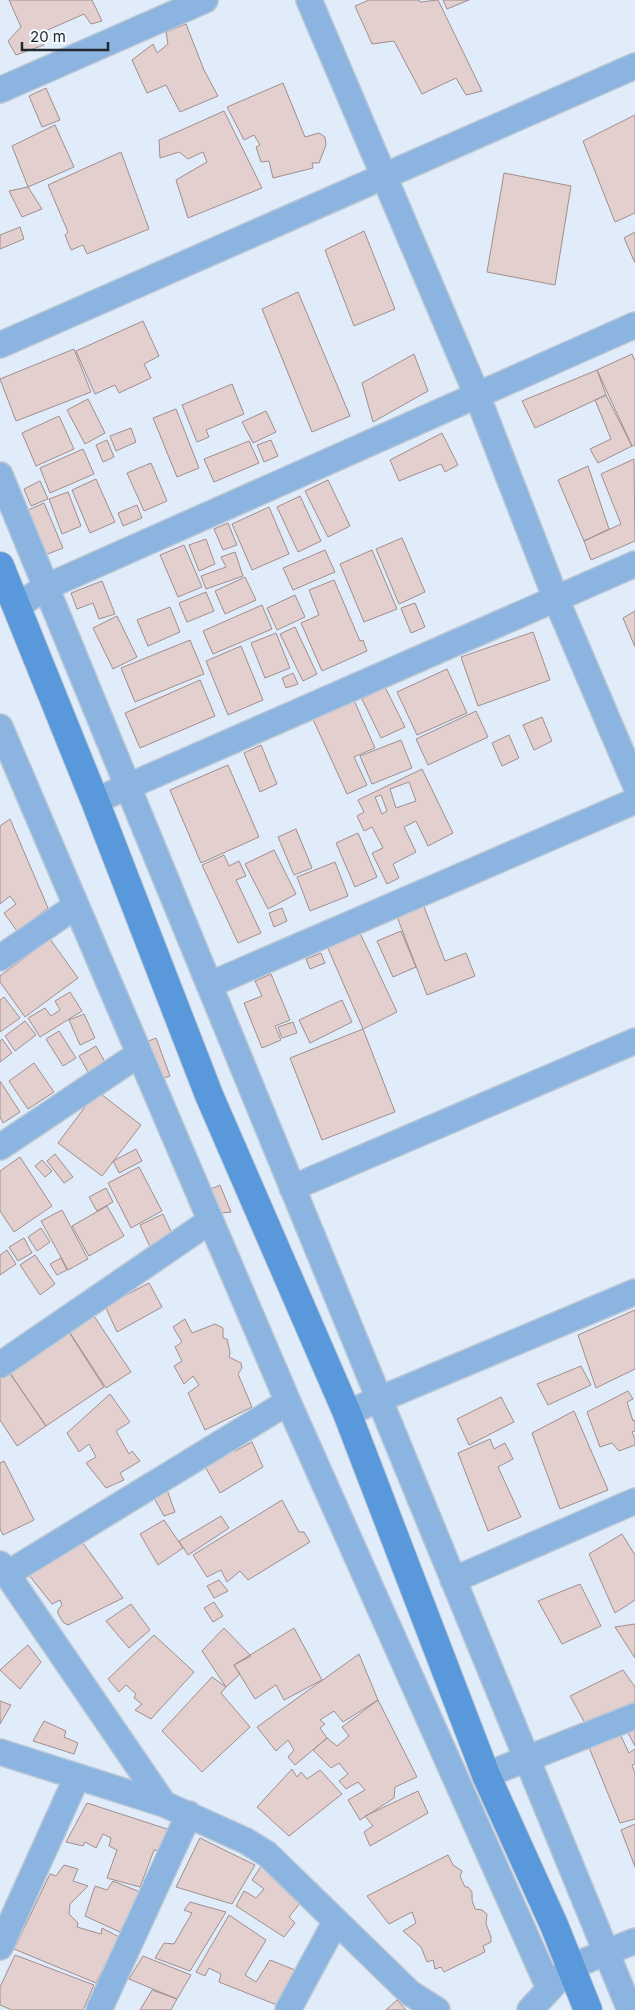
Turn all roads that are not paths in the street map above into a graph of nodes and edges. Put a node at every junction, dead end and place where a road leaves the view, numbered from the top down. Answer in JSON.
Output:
{"nodes":[{"id":1,"x":205,"y":0,"type":"edge"},
{"id":2,"x":310,"y":0,"type":"edge"},
{"id":3,"x":635,"y":66,"type":"edge"},
{"id":4,"x":0,"y":90,"type":"edge"},
{"id":5,"x":383,"y":177,"type":"junction"},
{"id":6,"x":635,"y":325,"type":"edge"},
{"id":7,"x":0,"y":345,"type":"edge"},
{"id":8,"x":477,"y":395,"type":"junction"},
{"id":9,"x":0,"y":475,"type":"edge"},
{"id":10,"x":635,"y":564,"type":"edge"},
{"id":11,"x":0,"y":566,"type":"edge"},
{"id":12,"x":46,"y":587,"type":"junction"},
{"id":13,"x":556,"y":598,"type":"junction"},
{"id":14,"x":16,"y":606,"type":"junction"},
{"id":15,"x":1,"y":732,"type":"edge"},
{"id":16,"x":635,"y":784,"type":"edge"},
{"id":17,"x":128,"y":787,"type":"junction"},
{"id":18,"x":635,"y":801,"type":"edge"},
{"id":19,"x":95,"y":802,"type":"junction"},
{"id":20,"x":76,"y":906,"type":"junction"},
{"id":21,"x":0,"y":958,"type":"edge"},
{"id":22,"x":209,"y":985,"type":"junction"},
{"id":23,"x":635,"y":1041,"type":"edge"},
{"id":24,"x":139,"y":1054,"type":"junction"},
{"id":25,"x":0,"y":1147,"type":"edge"},
{"id":26,"x":292,"y":1188,"type":"junction"},
{"id":27,"x":210,"y":1220,"type":"junction"},
{"id":28,"x":635,"y":1292,"type":"edge"},
{"id":29,"x":0,"y":1365,"type":"edge"},
{"id":30,"x":380,"y":1401,"type":"junction"},
{"id":31,"x":288,"y":1402,"type":"junction"},
{"id":32,"x":347,"y":1414,"type":"junction"},
{"id":33,"x":635,"y":1501,"type":"edge"},
{"id":34,"x":3,"y":1569,"type":"edge"},
{"id":35,"x":454,"y":1580,"type":"junction"},
{"id":36,"x":635,"y":1716,"type":"edge"},
{"id":37,"x":0,"y":1752,"type":"edge"},
{"id":38,"x":526,"y":1759,"type":"junction"},
{"id":39,"x":486,"y":1775,"type":"junction"},
{"id":40,"x":77,"y":1777,"type":"junction"},
{"id":41,"x":164,"y":1804,"type":"junction"},
{"id":42,"x":189,"y":1814,"type":"junction"},
{"id":43,"x":336,"y":1921,"type":"junction"},
{"id":44,"x":635,"y":1941,"type":"edge"},
{"id":45,"x":0,"y":1947,"type":"edge"},
{"id":46,"x":606,"y":1953,"type":"junction"},
{"id":47,"x":570,"y":1967,"type":"junction"},
{"id":48,"x":549,"y":1988,"type":"junction"},
{"id":49,"x":98,"y":2010,"type":"edge"},
{"id":50,"x":288,"y":2010,"type":"edge"},
{"id":51,"x":437,"y":2010,"type":"edge"},
{"id":52,"x":530,"y":2010,"type":"edge"},
{"id":53,"x":588,"y":2010,"type":"edge"},
{"id":54,"x":630,"y":2010,"type":"edge"}],
"edges":[{"from":1,"to":4,"type":"street"},
{"from":2,"to":5,"type":"street"},
{"from":3,"to":5,"type":"street"},
{"from":5,"to":7,"type":"street"},
{"from":5,"to":8,"type":"street"},
{"from":6,"to":8,"type":"street"},
{"from":8,"to":12,"type":"street"},
{"from":8,"to":13,"type":"street"},
{"from":9,"to":12,"type":"street"},
{"from":10,"to":13,"type":"street"},
{"from":11,"to":14,"type":"street"},
{"from":12,"to":14,"type":"street"},
{"from":12,"to":17,"type":"street"},
{"from":13,"to":16,"type":"street"},
{"from":13,"to":17,"type":"street"},
{"from":14,"to":19,"type":"street"},
{"from":15,"to":20,"type":"street"},
{"from":17,"to":19,"type":"street"},
{"from":17,"to":22,"type":"street"},
{"from":18,"to":22,"type":"street"},
{"from":19,"to":32,"type":"street"},
{"from":20,"to":21,"type":"street"},
{"from":20,"to":24,"type":"street"},
{"from":22,"to":26,"type":"street"},
{"from":23,"to":26,"type":"street"},
{"from":24,"to":25,"type":"street"},
{"from":24,"to":27,"type":"street"},
{"from":26,"to":30,"type":"street"},
{"from":27,"to":29,"type":"street"},
{"from":27,"to":31,"type":"street"},
{"from":28,"to":30,"type":"street"},
{"from":30,"to":32,"type":"street"},
{"from":30,"to":35,"type":"street"},
{"from":31,"to":34,"type":"street"},
{"from":31,"to":48,"type":"street"},
{"from":32,"to":39,"type":"street"},
{"from":33,"to":35,"type":"street"},
{"from":34,"to":41,"type":"street"},
{"from":35,"to":38,"type":"street"},
{"from":36,"to":38,"type":"street"},
{"from":37,"to":40,"type":"street"},
{"from":38,"to":39,"type":"street"},
{"from":38,"to":46,"type":"street"},
{"from":39,"to":47,"type":"street"},
{"from":40,"to":41,"type":"street"},
{"from":40,"to":45,"type":"street"},
{"from":41,"to":42,"type":"street"},
{"from":42,"to":43,"type":"street"},
{"from":42,"to":49,"type":"street"},
{"from":43,"to":50,"type":"street"},
{"from":43,"to":51,"type":"street"},
{"from":44,"to":46,"type":"street"},
{"from":46,"to":47,"type":"street"},
{"from":46,"to":54,"type":"street"},
{"from":47,"to":48,"type":"street"},
{"from":47,"to":53,"type":"street"},
{"from":48,"to":52,"type":"street"}]}
